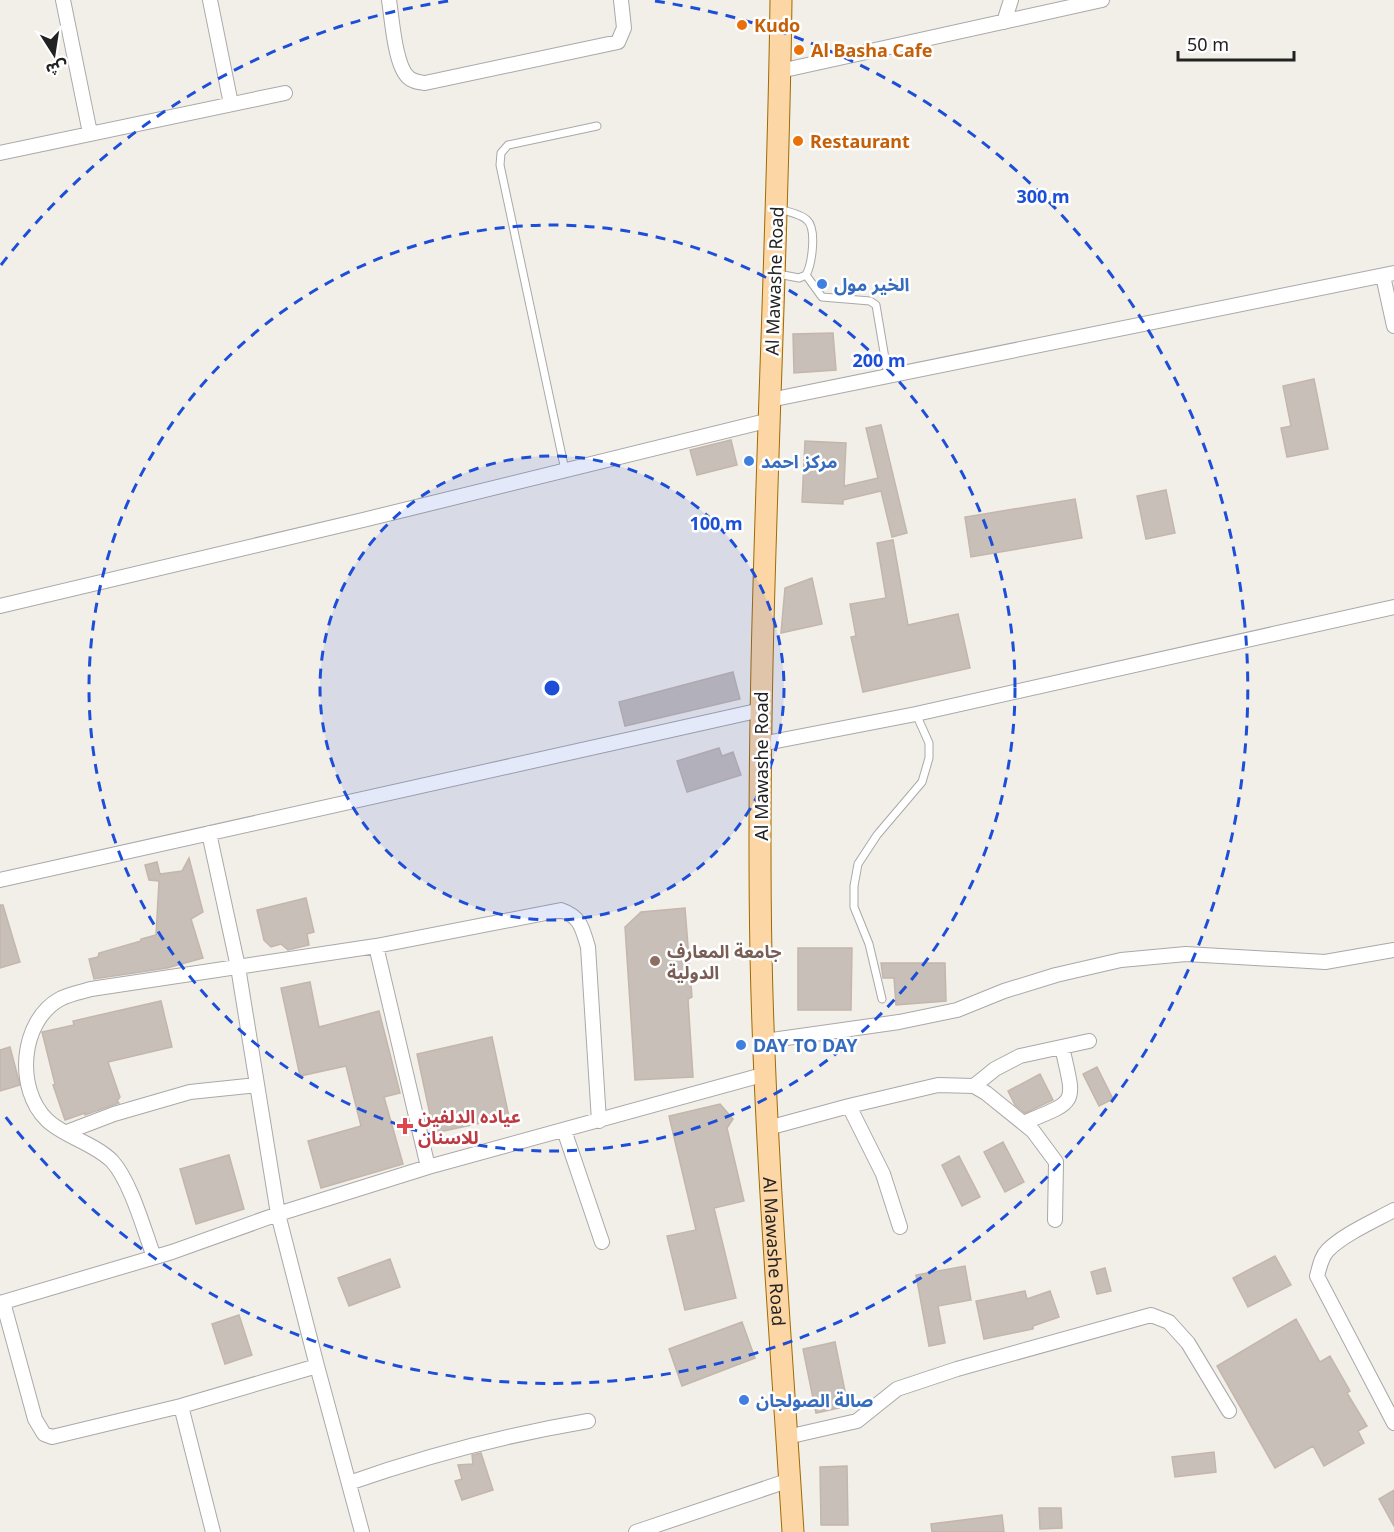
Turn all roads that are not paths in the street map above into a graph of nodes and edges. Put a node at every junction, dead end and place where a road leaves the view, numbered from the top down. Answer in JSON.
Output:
{"nodes":[{"id":1,"x":63,"y":0,"type":"edge"},
{"id":2,"x":210,"y":0,"type":"edge"},
{"id":3,"x":389,"y":0,"type":"edge"},
{"id":4,"x":621,"y":0,"type":"edge"},
{"id":5,"x":781,"y":0,"type":"edge"},
{"id":6,"x":1011,"y":0,"type":"edge"},
{"id":7,"x":1102,"y":0,"type":"edge"},
{"id":8,"x":1004,"y":22,"type":"junction"},
{"id":9,"x":780,"y":71,"type":"junction"},
{"id":10,"x":285,"y":93,"type":"dead end"},
{"id":11,"x":231,"y":104,"type":"junction"},
{"id":12,"x":597,"y":126,"type":"dead end"},
{"id":13,"x":90,"y":133,"type":"junction"},
{"id":14,"x":0,"y":153,"type":"edge"},
{"id":15,"x":777,"y":208,"type":"junction"},
{"id":16,"x":775,"y":274,"type":"junction"},
{"id":17,"x":1389,"y":274,"type":"edge"},
{"id":18,"x":806,"y":275,"type":"junction"},
{"id":19,"x":1394,"y":326,"type":"edge"},
{"id":20,"x":888,"y":376,"type":"junction"},
{"id":21,"x":770,"y":410,"type":"junction"},
{"id":22,"x":565,"y":470,"type":"junction"},
{"id":23,"x":0,"y":606,"type":"edge"},
{"id":24,"x":1394,"y":607,"type":"edge"},
{"id":25,"x":761,"y":710,"type":"junction"},
{"id":26,"x":916,"y":714,"type":"junction"},
{"id":27,"x":761,"y":744,"type":"junction"},
{"id":28,"x":209,"y":833,"type":"junction"},
{"id":29,"x":0,"y":880,"type":"edge"},
{"id":30,"x":376,"y":946,"type":"junction"},
{"id":31,"x":1394,"y":950,"type":"edge"},
{"id":32,"x":238,"y":968,"type":"junction"},
{"id":33,"x":882,"y":999,"type":"dead end"},
{"id":34,"x":765,"y":1041,"type":"junction"},
{"id":35,"x":1089,"y":1041,"type":"dead end"},
{"id":36,"x":1062,"y":1047,"type":"junction"},
{"id":37,"x":766,"y":1074,"type":"junction"},
{"id":38,"x":257,"y":1085,"type":"junction"},
{"id":39,"x":974,"y":1086,"type":"junction"},
{"id":40,"x":849,"y":1106,"type":"junction"},
{"id":41,"x":599,"y":1121,"type":"junction"},
{"id":42,"x":1023,"y":1123,"type":"junction"},
{"id":43,"x":768,"y":1128,"type":"junction"},
{"id":44,"x":564,"y":1130,"type":"junction"},
{"id":45,"x":68,"y":1132,"type":"junction"},
{"id":46,"x":428,"y":1167,"type":"junction"},
{"id":47,"x":1394,"y":1210,"type":"edge"},
{"id":48,"x":278,"y":1214,"type":"junction"},
{"id":49,"x":1055,"y":1220,"type":"dead end"},
{"id":50,"x":900,"y":1227,"type":"dead end"},
{"id":51,"x":602,"y":1242,"type":"dead end"},
{"id":52,"x":154,"y":1257,"type":"junction"},
{"id":53,"x":1,"y":1303,"type":"edge"},
{"id":54,"x":316,"y":1366,"type":"junction"},
{"id":55,"x":181,"y":1406,"type":"junction"},
{"id":56,"x":1229,"y":1411,"type":"dead end"},
{"id":57,"x":588,"y":1421,"type":"dead end"},
{"id":58,"x":1394,"y":1423,"type":"edge"},
{"id":59,"x":787,"y":1437,"type":"junction"},
{"id":60,"x":789,"y":1480,"type":"junction"},
{"id":61,"x":349,"y":1484,"type":"junction"},
{"id":62,"x":213,"y":1532,"type":"edge"},
{"id":63,"x":362,"y":1532,"type":"edge"},
{"id":64,"x":636,"y":1532,"type":"edge"},
{"id":65,"x":793,"y":1532,"type":"edge"}],
"edges":[{"from":1,"to":13,"type":"street"},
{"from":2,"to":11,"type":"street"},
{"from":3,"to":4,"type":"street"},
{"from":5,"to":9,"type":"main road","name":"Al Mawashe Road"},
{"from":6,"to":8,"type":"street"},
{"from":7,"to":8,"type":"street"},
{"from":8,"to":9,"type":"street"},
{"from":9,"to":15,"type":"main road","name":"Al Mawashe Road"},
{"from":10,"to":11,"type":"street"},
{"from":11,"to":13,"type":"street"},
{"from":12,"to":22,"type":"lane"},
{"from":13,"to":14,"type":"street"},
{"from":15,"to":16,"type":"main road","name":"Al Mawashe Road"},
{"from":15,"to":18,"type":"lane"},
{"from":16,"to":18,"type":"lane"},
{"from":16,"to":21,"type":"main road","name":"Al Mawashe Road"},
{"from":17,"to":19,"type":"street"},
{"from":17,"to":20,"type":"street"},
{"from":18,"to":20,"type":"lane"},
{"from":20,"to":21,"type":"street"},
{"from":21,"to":22,"type":"street"},
{"from":21,"to":25,"type":"main road","name":"Al Mawashe Road"},
{"from":22,"to":23,"type":"street"},
{"from":24,"to":26,"type":"street"},
{"from":25,"to":27,"type":"main road","name":"Al Mawashe Road"},
{"from":25,"to":28,"type":"street"},
{"from":26,"to":27,"type":"street"},
{"from":26,"to":33,"type":"lane"},
{"from":27,"to":34,"type":"main road","name":"Al Mawashe Road"},
{"from":28,"to":29,"type":"street"},
{"from":28,"to":32,"type":"street"},
{"from":30,"to":32,"type":"street"},
{"from":30,"to":41,"type":"street"},
{"from":30,"to":46,"type":"street"},
{"from":31,"to":34,"type":"street"},
{"from":32,"to":38,"type":"street"},
{"from":32,"to":45,"type":"street"},
{"from":34,"to":37,"type":"main road","name":"Al Mawashe Road"},
{"from":35,"to":36,"type":"street"},
{"from":36,"to":39,"type":"street"},
{"from":36,"to":42,"type":"street"},
{"from":37,"to":41,"type":"street"},
{"from":37,"to":43,"type":"main road","name":"Al Mawashe Road"},
{"from":38,"to":45,"type":"street"},
{"from":38,"to":48,"type":"street"},
{"from":39,"to":40,"type":"street"},
{"from":39,"to":42,"type":"street"},
{"from":40,"to":43,"type":"street"},
{"from":40,"to":50,"type":"street"},
{"from":41,"to":44,"type":"street"},
{"from":42,"to":49,"type":"street"},
{"from":43,"to":59,"type":"main road","name":"Al Mawashe Road"},
{"from":44,"to":46,"type":"street"},
{"from":44,"to":51,"type":"street"},
{"from":45,"to":52,"type":"street"},
{"from":46,"to":48,"type":"street"},
{"from":47,"to":58,"type":"street"},
{"from":48,"to":52,"type":"street"},
{"from":48,"to":54,"type":"street"},
{"from":52,"to":53,"type":"street"},
{"from":53,"to":55,"type":"street"},
{"from":54,"to":55,"type":"street"},
{"from":54,"to":61,"type":"street"},
{"from":55,"to":62,"type":"street"},
{"from":56,"to":59,"type":"street"},
{"from":57,"to":61,"type":"street"},
{"from":59,"to":60,"type":"main road","name":"Al Mawashe Road"},
{"from":60,"to":64,"type":"street"},
{"from":60,"to":65,"type":"main road","name":"Al Mawashe Road"},
{"from":61,"to":63,"type":"street"}]}
